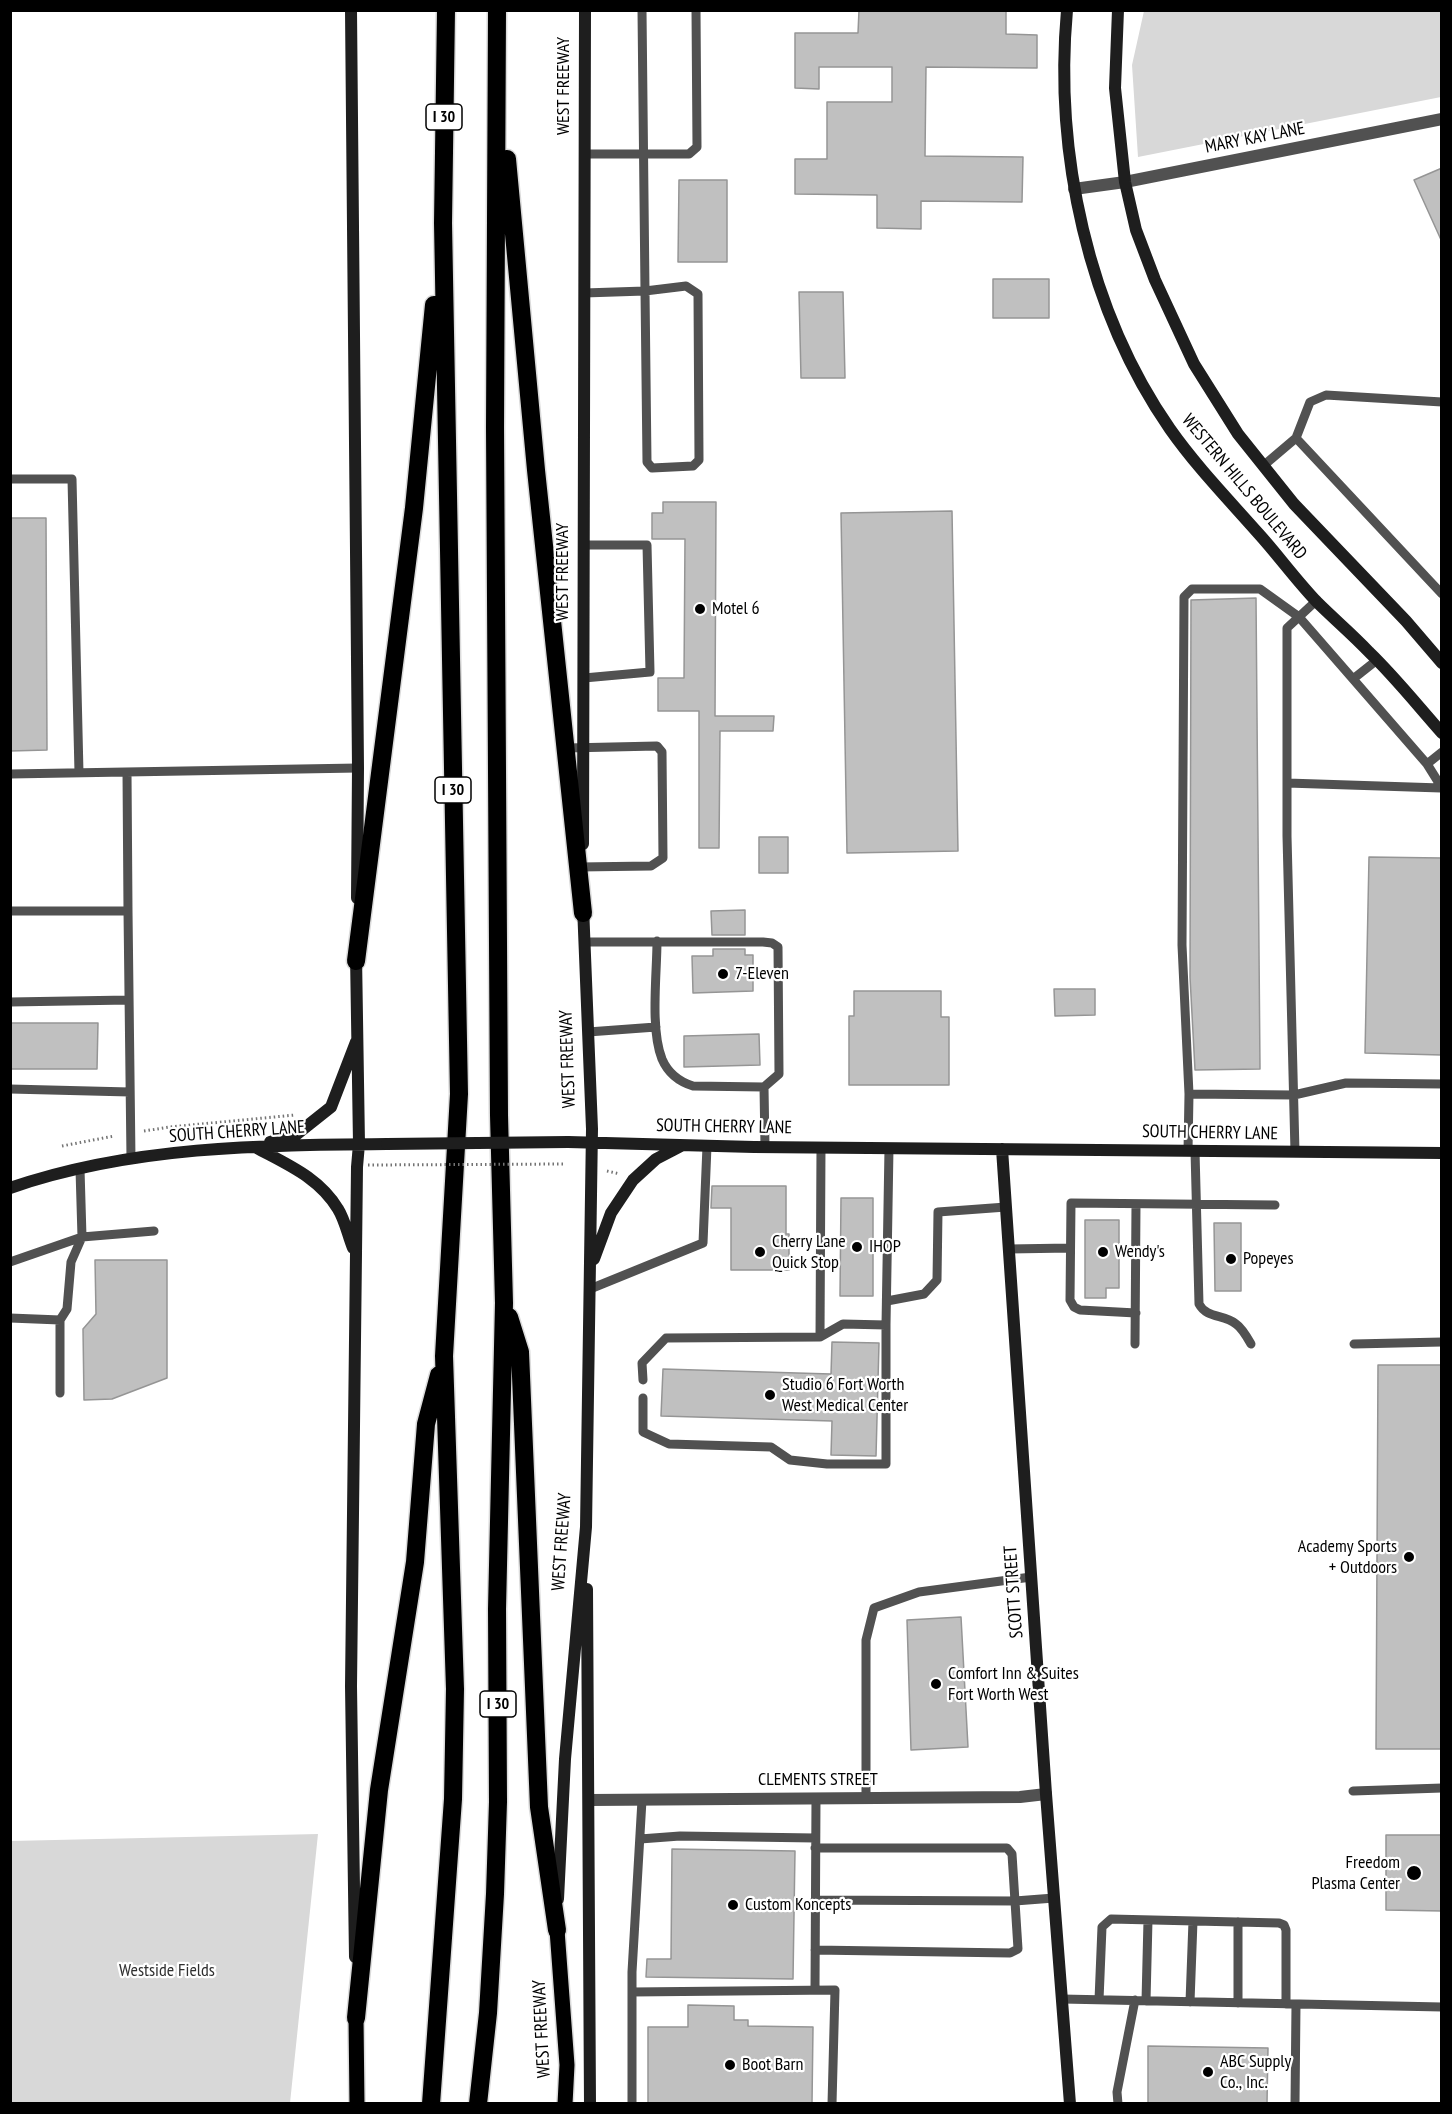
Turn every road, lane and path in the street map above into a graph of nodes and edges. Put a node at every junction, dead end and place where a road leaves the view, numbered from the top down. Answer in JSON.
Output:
{"nodes":[{"id":1,"x":351,"y":10,"type":"edge"},
{"id":2,"x":446,"y":10,"type":"edge"},
{"id":3,"x":497,"y":10,"type":"edge"},
{"id":4,"x":585,"y":10,"type":"edge"},
{"id":5,"x":642,"y":10,"type":"edge"},
{"id":6,"x":696,"y":10,"type":"edge"},
{"id":7,"x":1067,"y":10,"type":"edge"},
{"id":8,"x":1118,"y":10,"type":"edge"},
{"id":9,"x":497,"y":53,"type":"junction"},
{"id":10,"x":1442,"y":119,"type":"edge"},
{"id":11,"x":585,"y":154,"type":"junction"},
{"id":12,"x":644,"y":154,"type":"junction"},
{"id":13,"x":1125,"y":182,"type":"junction"},
{"id":14,"x":1074,"y":189,"type":"junction"},
{"id":15,"x":442,"y":223,"type":"junction"},
{"id":16,"x":645,"y":291,"type":"junction"},
{"id":17,"x":584,"y":293,"type":"junction"},
{"id":18,"x":1442,"y":402,"type":"edge"},
{"id":19,"x":1296,"y":438,"type":"junction"},
{"id":20,"x":1263,"y":466,"type":"junction"},
{"id":21,"x":10,"y":479,"type":"edge"},
{"id":22,"x":584,"y":545,"type":"junction"},
{"id":23,"x":1442,"y":594,"type":"edge"},
{"id":24,"x":1316,"y":601,"type":"junction"},
{"id":25,"x":1299,"y":617,"type":"junction"},
{"id":26,"x":1377,"y":660,"type":"junction"},
{"id":27,"x":1442,"y":663,"type":"edge"},
{"id":28,"x":584,"y":678,"type":"junction"},
{"id":29,"x":1353,"y":679,"type":"junction"},
{"id":30,"x":1442,"y":733,"type":"edge"},
{"id":31,"x":575,"y":748,"type":"junction"},
{"id":32,"x":1442,"y":752,"type":"edge"},
{"id":33,"x":1427,"y":764,"type":"junction"},
{"id":34,"x":358,"y":768,"type":"junction"},
{"id":35,"x":127,"y":772,"type":"junction"},
{"id":36,"x":80,"y":773,"type":"junction"},
{"id":37,"x":10,"y":774,"type":"edge"},
{"id":38,"x":1287,"y":783,"type":"junction"},
{"id":39,"x":1441,"y":788,"type":"edge"},
{"id":40,"x":581,"y":867,"type":"junction"},
{"id":41,"x":10,"y":911,"type":"edge"},
{"id":42,"x":128,"y":912,"type":"junction"},
{"id":43,"x":583,"y":913,"type":"joint"},
{"id":44,"x":584,"y":942,"type":"junction"},
{"id":45,"x":657,"y":942,"type":"junction"},
{"id":46,"x":356,"y":961,"type":"junction"},
{"id":47,"x":129,"y":1000,"type":"junction"},
{"id":48,"x":10,"y":1002,"type":"edge"},
{"id":49,"x":656,"y":1027,"type":"junction"},
{"id":50,"x":588,"y":1032,"type":"junction"},
{"id":51,"x":358,"y":1038,"type":"junction"},
{"id":52,"x":1442,"y":1084,"type":"edge"},
{"id":53,"x":764,"y":1087,"type":"junction"},
{"id":54,"x":10,"y":1089,"type":"edge"},
{"id":55,"x":130,"y":1092,"type":"junction"},
{"id":56,"x":1189,"y":1094,"type":"junction"},
{"id":57,"x":1294,"y":1095,"type":"junction"},
{"id":58,"x":299,"y":1115,"type":"dead end"},
{"id":59,"x":142,"y":1131,"type":"dead end"},
{"id":60,"x":114,"y":1136,"type":"dead end"},
{"id":61,"x":592,"y":1142,"type":"junction"},
{"id":62,"x":358,"y":1144,"type":"junction"},
{"id":63,"x":684,"y":1145,"type":"junction"},
{"id":64,"x":62,"y":1146,"type":"dead end"},
{"id":65,"x":254,"y":1146,"type":"junction"},
{"id":66,"x":706,"y":1146,"type":"junction"},
{"id":67,"x":765,"y":1147,"type":"junction"},
{"id":68,"x":821,"y":1147,"type":"junction"},
{"id":69,"x":889,"y":1148,"type":"junction"},
{"id":70,"x":1002,"y":1149,"type":"junction"},
{"id":71,"x":1191,"y":1151,"type":"junction"},
{"id":72,"x":1295,"y":1152,"type":"junction"},
{"id":73,"x":1442,"y":1153,"type":"edge"},
{"id":74,"x":131,"y":1159,"type":"junction"},
{"id":75,"x":565,"y":1164,"type":"dead end"},
{"id":76,"x":368,"y":1165,"type":"dead end"},
{"id":77,"x":80,"y":1169,"type":"junction"},
{"id":78,"x":10,"y":1188,"type":"edge"},
{"id":79,"x":1136,"y":1204,"type":"junction"},
{"id":80,"x":1197,"y":1204,"type":"junction"},
{"id":81,"x":1275,"y":1205,"type":"dead end"},
{"id":82,"x":1006,"y":1207,"type":"junction"},
{"id":83,"x":154,"y":1231,"type":"dead end"},
{"id":84,"x":82,"y":1237,"type":"junction"},
{"id":85,"x":1070,"y":1248,"type":"junction"},
{"id":86,"x":1009,"y":1249,"type":"junction"},
{"id":87,"x":356,"y":1255,"type":"junction"},
{"id":88,"x":10,"y":1262,"type":"edge"},
{"id":89,"x":591,"y":1269,"type":"junction"},
{"id":90,"x":590,"y":1289,"type":"junction"},
{"id":91,"x":886,"y":1301,"type":"junction"},
{"id":92,"x":504,"y":1303,"type":"junction"},
{"id":93,"x":1136,"y":1313,"type":"junction"},
{"id":94,"x":10,"y":1317,"type":"edge"},
{"id":95,"x":60,"y":1320,"type":"junction"},
{"id":96,"x":886,"y":1324,"type":"junction"},
{"id":97,"x":820,"y":1337,"type":"junction"},
{"id":98,"x":1442,"y":1342,"type":"edge"},
{"id":99,"x":1135,"y":1344,"type":"dead end"},
{"id":100,"x":1251,"y":1344,"type":"dead end"},
{"id":101,"x":1354,"y":1344,"type":"dead end"},
{"id":102,"x":444,"y":1356,"type":"junction"},
{"id":103,"x":643,"y":1380,"type":"dead end"},
{"id":104,"x":60,"y":1393,"type":"dead end"},
{"id":105,"x":643,"y":1398,"type":"dead end"},
{"id":106,"x":585,"y":1527,"type":"junction"},
{"id":107,"x":1031,"y":1577,"type":"junction"},
{"id":108,"x":1442,"y":1788,"type":"edge"},
{"id":109,"x":1353,"y":1791,"type":"dead end"},
{"id":110,"x":1046,"y":1794,"type":"junction"},
{"id":111,"x":816,"y":1798,"type":"junction"},
{"id":112,"x":867,"y":1798,"type":"junction"},
{"id":113,"x":590,"y":1800,"type":"junction"},
{"id":114,"x":642,"y":1800,"type":"junction"},
{"id":115,"x":640,"y":1839,"type":"junction"},
{"id":116,"x":815,"y":1843,"type":"junction"},
{"id":117,"x":1054,"y":1898,"type":"junction"},
{"id":118,"x":815,"y":1900,"type":"junction"},
{"id":119,"x":1015,"y":1901,"type":"junction"},
{"id":120,"x":1148,"y":1920,"type":"junction"},
{"id":121,"x":1193,"y":1921,"type":"junction"},
{"id":122,"x":1238,"y":1922,"type":"junction"},
{"id":123,"x":557,"y":1930,"type":"junction"},
{"id":124,"x":815,"y":1950,"type":"junction"},
{"id":125,"x":815,"y":1990,"type":"junction"},
{"id":126,"x":632,"y":1992,"type":"junction"},
{"id":127,"x":1062,"y":1999,"type":"junction"},
{"id":128,"x":1099,"y":2000,"type":"junction"},
{"id":129,"x":1135,"y":2000,"type":"junction"},
{"id":130,"x":1146,"y":2001,"type":"junction"},
{"id":131,"x":1190,"y":2002,"type":"junction"},
{"id":132,"x":1238,"y":2003,"type":"junction"},
{"id":133,"x":1291,"y":2004,"type":"junction"},
{"id":134,"x":1442,"y":2007,"type":"edge"},
{"id":135,"x":356,"y":2018,"type":"junction"},
{"id":136,"x":357,"y":2103,"type":"edge"},
{"id":137,"x":431,"y":2103,"type":"edge"},
{"id":138,"x":478,"y":2103,"type":"edge"},
{"id":139,"x":565,"y":2103,"type":"edge"},
{"id":140,"x":590,"y":2103,"type":"edge"},
{"id":141,"x":632,"y":2103,"type":"edge"},
{"id":142,"x":832,"y":2103,"type":"edge"},
{"id":143,"x":1070,"y":2103,"type":"edge"},
{"id":144,"x":1118,"y":2103,"type":"edge"},
{"id":145,"x":1295,"y":2103,"type":"edge"}],
"edges":[{"from":1,"to":34,"type":"main road"},
{"from":2,"to":15,"type":"highway","number":"I 30"},
{"from":3,"to":9,"type":"highway","number":"I 30"},
{"from":4,"to":11,"type":"main road","name":"WEST FREEWAY"},
{"from":5,"to":12,"type":"lane"},
{"from":6,"to":12,"type":"lane"},
{"from":7,"to":14,"type":"main road","name":"WESTERN HILLS BOULEVARD"},
{"from":8,"to":13,"type":"main road","name":"WESTERN HILLS BOULEVARD"},
{"from":9,"to":31,"type":"highway"},
{"from":9,"to":92,"type":"highway","number":"I 30"},
{"from":10,"to":13,"type":"street","name":"MARY KAY LANE"},
{"from":11,"to":12,"type":"lane"},
{"from":11,"to":17,"type":"main road","name":"WEST FREEWAY"},
{"from":12,"to":16,"type":"lane"},
{"from":13,"to":14,"type":"street","name":"MARY KAY LANE"},
{"from":13,"to":20,"type":"main road","name":"WESTERN HILLS BOULEVARD"},
{"from":14,"to":24,"type":"main road","name":"WESTERN HILLS BOULEVARD"},
{"from":15,"to":46,"type":"highway"},
{"from":15,"to":102,"type":"highway","number":"I 30"},
{"from":16,"to":16,"type":"lane"},
{"from":16,"to":17,"type":"lane"},
{"from":17,"to":22,"type":"main road","name":"WEST FREEWAY"},
{"from":18,"to":19,"type":"lane"},
{"from":19,"to":20,"type":"lane"},
{"from":19,"to":23,"type":"lane"},
{"from":20,"to":27,"type":"main road","name":"WESTERN HILLS BOULEVARD"},
{"from":21,"to":36,"type":"lane"},
{"from":22,"to":28,"type":"main road","name":"WEST FREEWAY"},
{"from":22,"to":28,"type":"lane"},
{"from":24,"to":25,"type":"lane"},
{"from":24,"to":26,"type":"main road","name":"WESTERN HILLS BOULEVARD"},
{"from":25,"to":29,"type":"lane"},
{"from":25,"to":38,"type":"lane"},
{"from":25,"to":56,"type":"lane"},
{"from":26,"to":29,"type":"lane"},
{"from":26,"to":30,"type":"main road","name":"WESTERN HILLS BOULEVARD"},
{"from":28,"to":31,"type":"main road","name":"WEST FREEWAY"},
{"from":29,"to":33,"type":"lane"},
{"from":31,"to":40,"type":"highway"},
{"from":31,"to":40,"type":"lane"},
{"from":32,"to":33,"type":"lane"},
{"from":33,"to":39,"type":"lane"},
{"from":34,"to":35,"type":"lane"},
{"from":34,"to":46,"type":"main road"},
{"from":35,"to":36,"type":"lane"},
{"from":35,"to":42,"type":"lane"},
{"from":36,"to":37,"type":"lane"},
{"from":38,"to":39,"type":"lane"},
{"from":38,"to":57,"type":"lane"},
{"from":40,"to":43,"type":"highway"},
{"from":41,"to":42,"type":"lane"},
{"from":42,"to":47,"type":"lane"},
{"from":43,"to":44,"type":"main road","name":"WEST FREEWAY"},
{"from":44,"to":45,"type":"lane"},
{"from":44,"to":50,"type":"main road","name":"WEST FREEWAY"},
{"from":45,"to":49,"type":"lane"},
{"from":45,"to":53,"type":"lane"},
{"from":46,"to":51,"type":"main road"},
{"from":47,"to":48,"type":"lane"},
{"from":47,"to":55,"type":"lane"},
{"from":49,"to":50,"type":"lane"},
{"from":49,"to":53,"type":"lane"},
{"from":50,"to":61,"type":"main road","name":"WEST FREEWAY"},
{"from":51,"to":62,"type":"main road"},
{"from":51,"to":65,"type":"main road"},
{"from":52,"to":57,"type":"lane"},
{"from":53,"to":67,"type":"lane"},
{"from":54,"to":55,"type":"lane"},
{"from":55,"to":74,"type":"lane"},
{"from":56,"to":57,"type":"lane"},
{"from":56,"to":71,"type":"lane"},
{"from":57,"to":72,"type":"lane"},
{"from":58,"to":59,"type":"path"},
{"from":60,"to":64,"type":"path"},
{"from":61,"to":62,"type":"main road","name":"SOUTH CHERRY LANE","bridge":true},
{"from":61,"to":63,"type":"main road","name":"SOUTH CHERRY LANE"},
{"from":61,"to":89,"type":"main road","name":"WEST FREEWAY"},
{"from":62,"to":65,"type":"main road","name":"SOUTH CHERRY LANE"},
{"from":62,"to":87,"type":"main road"},
{"from":63,"to":66,"type":"main road","name":"SOUTH CHERRY LANE"},
{"from":63,"to":89,"type":"main road"},
{"from":65,"to":74,"type":"main road","name":"SOUTH CHERRY LANE"},
{"from":65,"to":87,"type":"main road"},
{"from":66,"to":67,"type":"main road","name":"SOUTH CHERRY LANE"},
{"from":66,"to":90,"type":"lane"},
{"from":67,"to":68,"type":"main road","name":"SOUTH CHERRY LANE"},
{"from":68,"to":69,"type":"main road","name":"SOUTH CHERRY LANE"},
{"from":68,"to":97,"type":"lane"},
{"from":69,"to":70,"type":"main road","name":"SOUTH CHERRY LANE"},
{"from":69,"to":91,"type":"lane"},
{"from":70,"to":71,"type":"main road","name":"SOUTH CHERRY LANE"},
{"from":70,"to":82,"type":"main road","name":"SCOTT STREET"},
{"from":71,"to":72,"type":"main road","name":"SOUTH CHERRY LANE"},
{"from":71,"to":80,"type":"lane"},
{"from":72,"to":73,"type":"main road","name":"SOUTH CHERRY LANE"},
{"from":74,"to":77,"type":"main road","name":"SOUTH CHERRY LANE"},
{"from":75,"to":76,"type":"path","bridge":true},
{"from":77,"to":78,"type":"main road","name":"SOUTH CHERRY LANE"},
{"from":77,"to":84,"type":"lane"},
{"from":79,"to":80,"type":"lane"},
{"from":79,"to":85,"type":"lane"},
{"from":79,"to":93,"type":"lane"},
{"from":80,"to":81,"type":"lane"},
{"from":80,"to":100,"type":"lane"},
{"from":82,"to":86,"type":"main road","name":"SCOTT STREET"},
{"from":82,"to":91,"type":"lane"},
{"from":83,"to":84,"type":"lane"},
{"from":84,"to":88,"type":"lane"},
{"from":84,"to":95,"type":"lane"},
{"from":85,"to":86,"type":"lane"},
{"from":85,"to":93,"type":"lane"},
{"from":86,"to":107,"type":"main road","name":"SCOTT STREET"},
{"from":87,"to":135,"type":"main road"},
{"from":89,"to":90,"type":"main road","name":"WEST FREEWAY"},
{"from":90,"to":106,"type":"main road","name":"WEST FREEWAY"},
{"from":91,"to":96,"type":"lane"},
{"from":92,"to":123,"type":"highway"},
{"from":92,"to":138,"type":"highway","number":"I 30"},
{"from":93,"to":99,"type":"lane"},
{"from":94,"to":95,"type":"lane"},
{"from":95,"to":104,"type":"lane"},
{"from":96,"to":97,"type":"lane"},
{"from":96,"to":105,"type":"lane"},
{"from":97,"to":103,"type":"lane"},
{"from":98,"to":101,"type":"lane"},
{"from":102,"to":135,"type":"highway"},
{"from":102,"to":137,"type":"highway","number":"I 30"},
{"from":106,"to":113,"type":"main road"},
{"from":106,"to":123,"type":"main road","name":"WEST FREEWAY"},
{"from":107,"to":110,"type":"main road","name":"SCOTT STREET"},
{"from":107,"to":112,"type":"lane"},
{"from":108,"to":109,"type":"lane"},
{"from":110,"to":112,"type":"street","name":"CLEMENTS STREET"},
{"from":110,"to":117,"type":"main road","name":"SCOTT STREET"},
{"from":111,"to":112,"type":"street","name":"CLEMENTS STREET"},
{"from":111,"to":114,"type":"street","name":"CLEMENTS STREET"},
{"from":111,"to":116,"type":"lane"},
{"from":113,"to":114,"type":"street","name":"CLEMENTS STREET"},
{"from":113,"to":140,"type":"main road"},
{"from":114,"to":115,"type":"lane"},
{"from":115,"to":116,"type":"lane"},
{"from":115,"to":126,"type":"lane"},
{"from":116,"to":118,"type":"lane"},
{"from":116,"to":119,"type":"lane"},
{"from":117,"to":119,"type":"lane"},
{"from":117,"to":127,"type":"main road","name":"SCOTT STREET"},
{"from":118,"to":119,"type":"lane"},
{"from":118,"to":124,"type":"lane"},
{"from":119,"to":124,"type":"lane"},
{"from":120,"to":121,"type":"lane"},
{"from":120,"to":128,"type":"lane"},
{"from":120,"to":130,"type":"lane"},
{"from":121,"to":122,"type":"lane"},
{"from":121,"to":131,"type":"lane"},
{"from":122,"to":132,"type":"lane"},
{"from":122,"to":133,"type":"lane"},
{"from":123,"to":139,"type":"main road","name":"WEST FREEWAY"},
{"from":124,"to":125,"type":"lane"},
{"from":125,"to":126,"type":"lane"},
{"from":125,"to":142,"type":"lane"},
{"from":126,"to":141,"type":"lane"},
{"from":127,"to":128,"type":"lane"},
{"from":127,"to":143,"type":"main road","name":"SCOTT STREET"},
{"from":128,"to":129,"type":"lane"},
{"from":129,"to":130,"type":"lane"},
{"from":129,"to":144,"type":"lane"},
{"from":130,"to":131,"type":"lane"},
{"from":131,"to":132,"type":"lane"},
{"from":132,"to":133,"type":"lane"},
{"from":133,"to":134,"type":"lane"},
{"from":133,"to":145,"type":"lane"},
{"from":135,"to":136,"type":"main road"}]}
